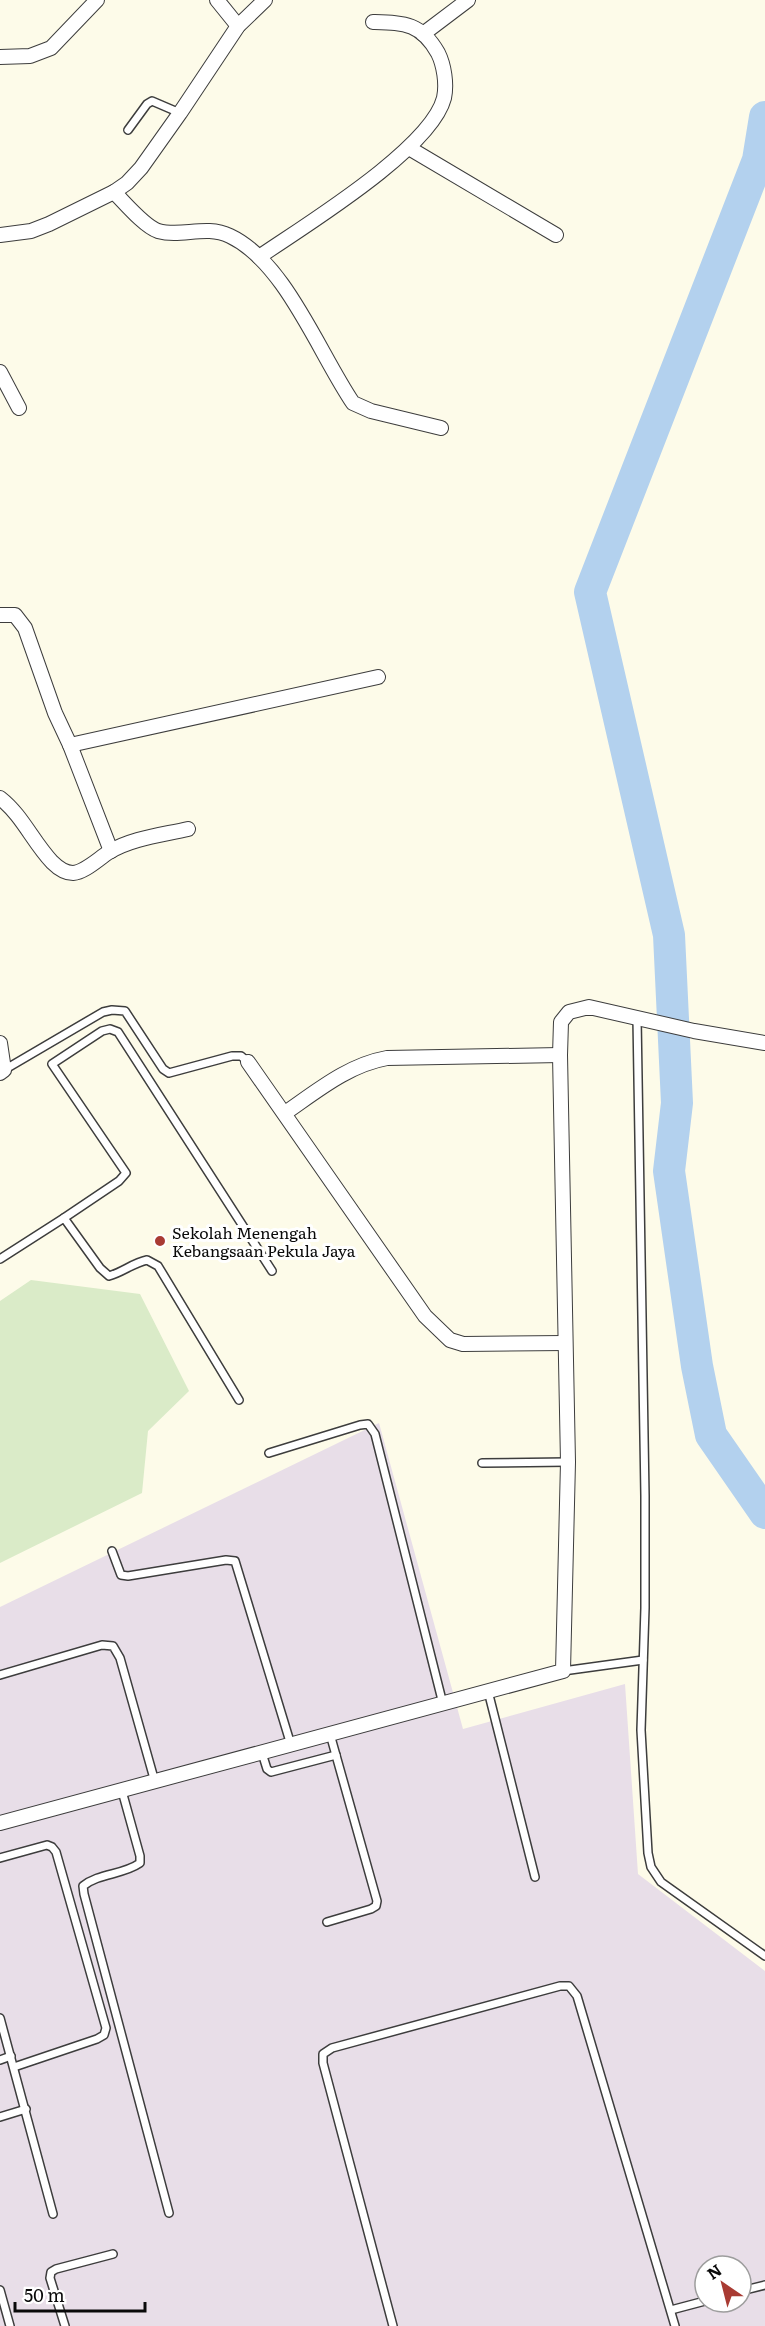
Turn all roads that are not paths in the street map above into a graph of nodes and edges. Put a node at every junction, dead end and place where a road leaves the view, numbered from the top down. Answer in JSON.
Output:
{"nodes":[{"id":1,"x":97,"y":0,"type":"edge"},
{"id":2,"x":217,"y":0,"type":"edge"},
{"id":3,"x":265,"y":0,"type":"edge"},
{"id":4,"x":468,"y":0,"type":"edge"},
{"id":5,"x":374,"y":22,"type":"dead end"},
{"id":6,"x":238,"y":26,"type":"junction"},
{"id":7,"x":423,"y":34,"type":"junction"},
{"id":8,"x":0,"y":57,"type":"edge"},
{"id":9,"x":180,"y":113,"type":"junction"},
{"id":10,"x":128,"y":130,"type":"dead end"},
{"id":11,"x":409,"y":148,"type":"junction"},
{"id":12,"x":114,"y":192,"type":"junction"},
{"id":13,"x":0,"y":235,"type":"edge"},
{"id":14,"x":556,"y":236,"type":"dead end"},
{"id":15,"x":259,"y":257,"type":"junction"},
{"id":16,"x":0,"y":372,"type":"edge"},
{"id":17,"x":20,"y":408,"type":"dead end"},
{"id":18,"x":441,"y":428,"type":"dead end"},
{"id":19,"x":0,"y":615,"type":"edge"},
{"id":20,"x":378,"y":677,"type":"dead end"},
{"id":21,"x":70,"y":746,"type":"junction"},
{"id":22,"x":0,"y":798,"type":"edge"},
{"id":23,"x":188,"y":829,"type":"dead end"},
{"id":24,"x":111,"y":851,"type":"junction"},
{"id":25,"x":637,"y":1018,"type":"junction"},
{"id":26,"x":0,"y":1042,"type":"edge"},
{"id":27,"x":765,"y":1043,"type":"edge"},
{"id":28,"x":560,"y":1055,"type":"junction"},
{"id":29,"x":248,"y":1062,"type":"joint"},
{"id":30,"x":2,"y":1071,"type":"edge"},
{"id":31,"x":285,"y":1113,"type":"junction"},
{"id":32,"x":64,"y":1218,"type":"junction"},
{"id":33,"x":0,"y":1259,"type":"edge"},
{"id":34,"x":272,"y":1271,"type":"dead end"},
{"id":35,"x":565,"y":1343,"type":"junction"},
{"id":36,"x":239,"y":1400,"type":"dead end"},
{"id":37,"x":268,"y":1453,"type":"dead end"},
{"id":38,"x":568,"y":1462,"type":"junction"},
{"id":39,"x":482,"y":1463,"type":"dead end"},
{"id":40,"x":112,"y":1551,"type":"dead end"},
{"id":41,"x":643,"y":1660,"type":"junction"},
{"id":42,"x":563,"y":1671,"type":"junction"},
{"id":43,"x":0,"y":1675,"type":"edge"},
{"id":44,"x":488,"y":1691,"type":"junction"},
{"id":45,"x":443,"y":1704,"type":"junction"},
{"id":46,"x":330,"y":1734,"type":"junction"},
{"id":47,"x":291,"y":1745,"type":"junction"},
{"id":48,"x":262,"y":1753,"type":"junction"},
{"id":49,"x":336,"y":1755,"type":"junction"},
{"id":50,"x":154,"y":1782,"type":"junction"},
{"id":51,"x":122,"y":1791,"type":"junction"},
{"id":52,"x":0,"y":1824,"type":"edge"},
{"id":53,"x":0,"y":1858,"type":"edge"},
{"id":54,"x":536,"y":1877,"type":"dead end"},
{"id":55,"x":327,"y":1922,"type":"dead end"},
{"id":56,"x":765,"y":1956,"type":"edge"},
{"id":57,"x":0,"y":2018,"type":"edge"},
{"id":58,"x":11,"y":2056,"type":"junction"},
{"id":59,"x":0,"y":2060,"type":"edge"},
{"id":60,"x":14,"y":2067,"type":"junction"},
{"id":61,"x":26,"y":2109,"type":"junction"},
{"id":62,"x":0,"y":2117,"type":"edge"},
{"id":63,"x":169,"y":2213,"type":"dead end"},
{"id":64,"x":53,"y":2214,"type":"dead end"},
{"id":65,"x":113,"y":2254,"type":"dead end"},
{"id":66,"x":0,"y":2290,"type":"edge"},
{"id":67,"x":693,"y":2304,"type":"edge"},
{"id":68,"x":671,"y":2310,"type":"junction"},
{"id":69,"x":10,"y":2326,"type":"edge"},
{"id":70,"x":65,"y":2326,"type":"edge"},
{"id":71,"x":393,"y":2326,"type":"edge"},
{"id":72,"x":675,"y":2326,"type":"edge"}],
"edges":[{"from":1,"to":8,"type":"street"},
{"from":2,"to":6,"type":"street"},
{"from":3,"to":6,"type":"street"},
{"from":4,"to":7,"type":"street"},
{"from":5,"to":7,"type":"street"},
{"from":6,"to":9,"type":"street"},
{"from":7,"to":11,"type":"street"},
{"from":9,"to":10,"type":"lane"},
{"from":9,"to":12,"type":"street"},
{"from":11,"to":14,"type":"street"},
{"from":11,"to":15,"type":"street"},
{"from":12,"to":13,"type":"street"},
{"from":12,"to":15,"type":"street"},
{"from":15,"to":18,"type":"street"},
{"from":16,"to":17,"type":"street"},
{"from":19,"to":21,"type":"street"},
{"from":20,"to":21,"type":"street"},
{"from":21,"to":24,"type":"street"},
{"from":22,"to":24,"type":"street"},
{"from":23,"to":24,"type":"street"},
{"from":25,"to":27,"type":"street"},
{"from":25,"to":28,"type":"street"},
{"from":25,"to":41,"type":"lane"},
{"from":26,"to":30,"type":"street"},
{"from":28,"to":31,"type":"street"},
{"from":28,"to":35,"type":"street"},
{"from":29,"to":30,"type":"lane"},
{"from":29,"to":31,"type":"street"},
{"from":31,"to":35,"type":"street"},
{"from":32,"to":33,"type":"lane"},
{"from":32,"to":34,"type":"lane"},
{"from":32,"to":36,"type":"lane"},
{"from":35,"to":38,"type":"street"},
{"from":37,"to":45,"type":"lane"},
{"from":38,"to":39,"type":"lane"},
{"from":38,"to":42,"type":"street"},
{"from":40,"to":47,"type":"lane"},
{"from":41,"to":42,"type":"lane"},
{"from":41,"to":56,"type":"lane"},
{"from":42,"to":44,"type":"street"},
{"from":43,"to":50,"type":"lane"},
{"from":44,"to":45,"type":"street"},
{"from":44,"to":54,"type":"lane"},
{"from":45,"to":46,"type":"street"},
{"from":46,"to":47,"type":"street"},
{"from":46,"to":49,"type":"lane"},
{"from":47,"to":48,"type":"street"},
{"from":48,"to":49,"type":"lane"},
{"from":48,"to":50,"type":"street"},
{"from":49,"to":55,"type":"lane"},
{"from":50,"to":51,"type":"street"},
{"from":51,"to":52,"type":"street"},
{"from":51,"to":63,"type":"lane"},
{"from":53,"to":60,"type":"lane"},
{"from":57,"to":58,"type":"lane"},
{"from":58,"to":59,"type":"lane"},
{"from":58,"to":60,"type":"lane"},
{"from":60,"to":61,"type":"lane"},
{"from":61,"to":62,"type":"lane"},
{"from":61,"to":64,"type":"lane"},
{"from":65,"to":70,"type":"lane"},
{"from":66,"to":69,"type":"lane"},
{"from":67,"to":68,"type":"lane"},
{"from":68,"to":71,"type":"lane"},
{"from":68,"to":72,"type":"lane"}]}
